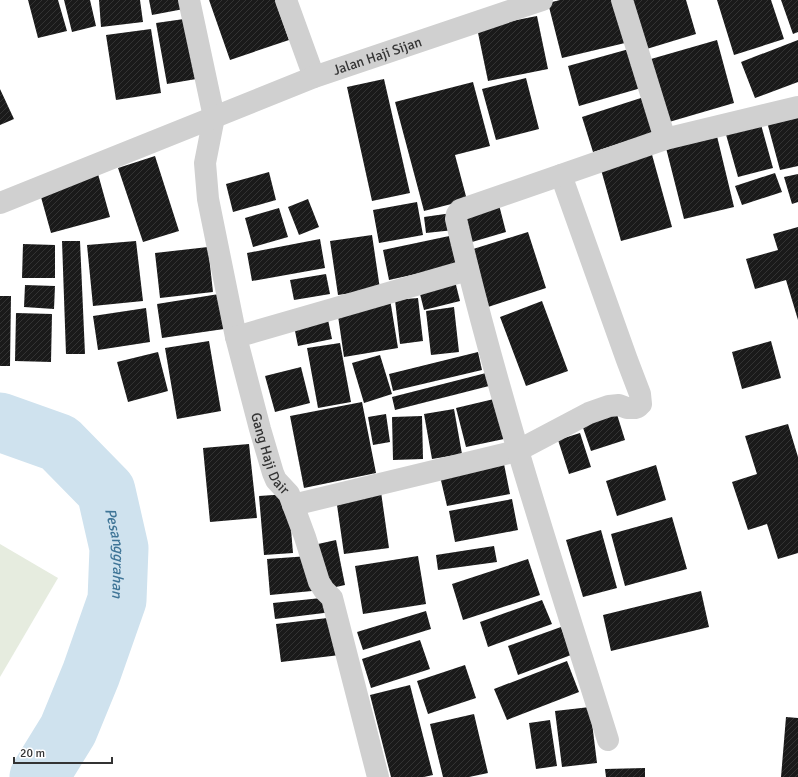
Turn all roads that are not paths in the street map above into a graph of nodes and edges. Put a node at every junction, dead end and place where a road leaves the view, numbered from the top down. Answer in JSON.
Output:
{"nodes":[{"id":1,"x":189,"y":0,"type":"edge"},
{"id":2,"x":286,"y":0,"type":"edge"},
{"id":3,"x":542,"y":0,"type":"edge"},
{"id":4,"x":622,"y":0,"type":"edge"},
{"id":5,"x":314,"y":77,"type":"junction"},
{"id":6,"x":798,"y":107,"type":"edge"},
{"id":7,"x":214,"y":117,"type":"junction"},
{"id":8,"x":665,"y":139,"type":"junction"},
{"id":9,"x":561,"y":175,"type":"junction"},
{"id":10,"x":0,"y":203,"type":"edge"},
{"id":11,"x":468,"y":270,"type":"junction"},
{"id":12,"x":236,"y":337,"type":"junction"},
{"id":13,"x":517,"y":451,"type":"junction"},
{"id":14,"x":292,"y":505,"type":"junction"},
{"id":15,"x":608,"y":740,"type":"dead end"},
{"id":16,"x":378,"y":777,"type":"edge"}],
"edges":[{"from":1,"to":7,"type":"street"},
{"from":2,"to":5,"type":"street"},
{"from":3,"to":5,"type":"street","name":"Jalan Haji Sijan"},
{"from":4,"to":8,"type":"street"},
{"from":5,"to":7,"type":"street","name":"Jalan Haji Sijan"},
{"from":6,"to":8,"type":"street"},
{"from":7,"to":10,"type":"street","name":"Jalan Haji Sijan"},
{"from":7,"to":12,"type":"street","name":"Gang Haji Dair"},
{"from":8,"to":9,"type":"street"},
{"from":9,"to":11,"type":"street"},
{"from":9,"to":13,"type":"street"},
{"from":11,"to":12,"type":"street"},
{"from":11,"to":13,"type":"street"},
{"from":12,"to":14,"type":"street","name":"Gang Haji Dair"},
{"from":13,"to":14,"type":"street"},
{"from":13,"to":15,"type":"street"},
{"from":14,"to":16,"type":"street","name":"Gang Haji Dair"}]}
